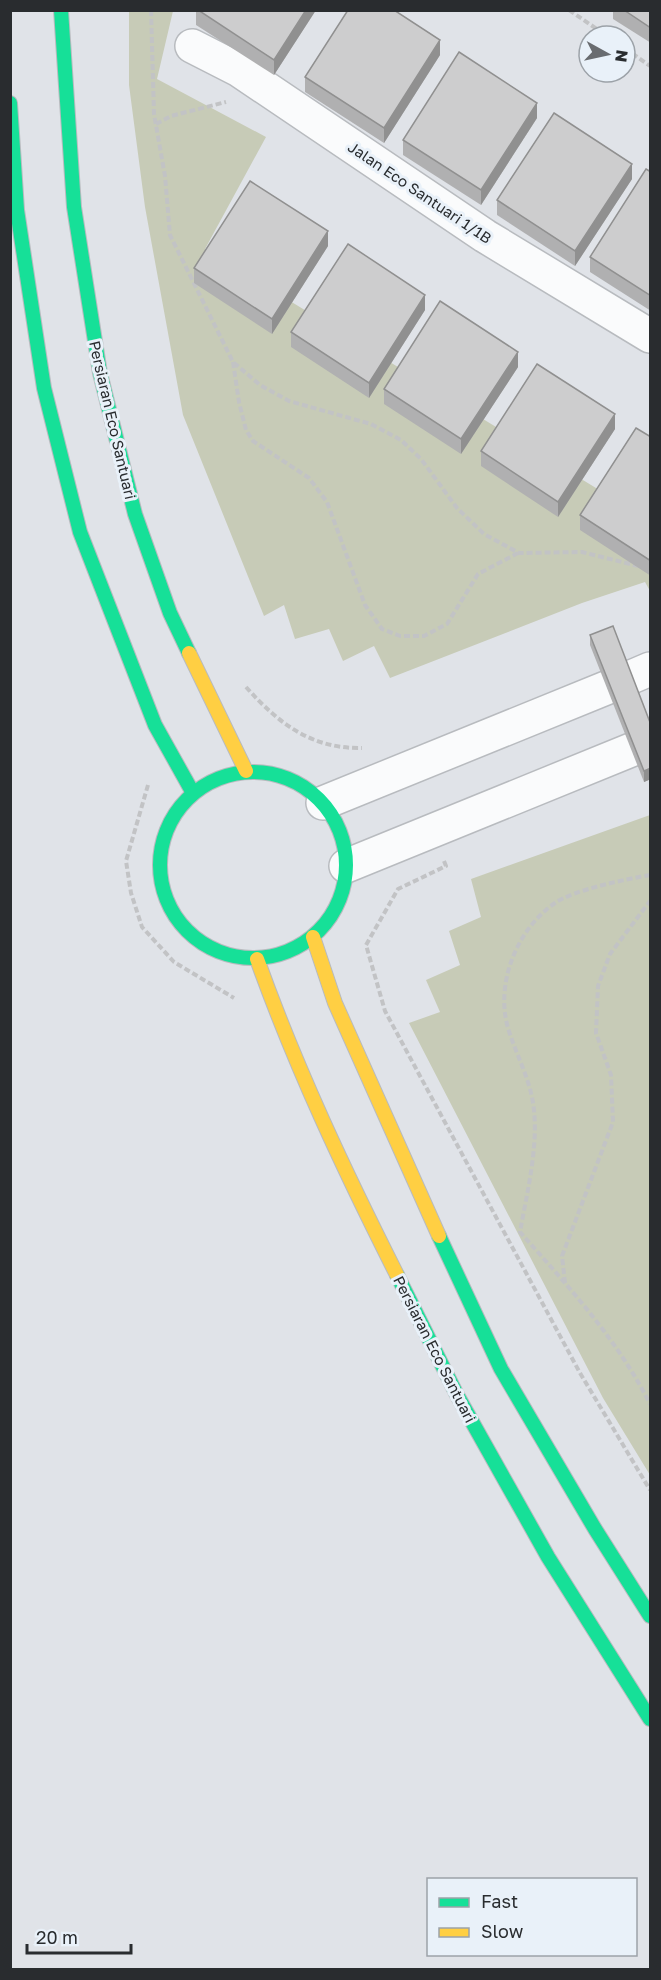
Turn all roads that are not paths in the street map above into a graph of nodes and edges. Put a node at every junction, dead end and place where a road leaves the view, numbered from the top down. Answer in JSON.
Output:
{"nodes":[{"id":1,"x":61,"y":10,"type":"edge"},
{"id":2,"x":192,"y":46,"type":"dead end"},
{"id":3,"x":10,"y":103,"type":"edge"},
{"id":4,"x":651,"y":336,"type":"edge"},
{"id":5,"x":628,"y":678,"type":"edge"},
{"id":6,"x":631,"y":750,"type":"edge"},
{"id":7,"x":246,"y":771,"type":"junction"},
{"id":8,"x":193,"y":793,"type":"junction"},
{"id":9,"x":323,"y":803,"type":"junction"},
{"id":10,"x":346,"y":866,"type":"junction"},
{"id":11,"x":313,"y":937,"type":"junction"},
{"id":12,"x":257,"y":959,"type":"junction"},
{"id":13,"x":651,"y":1616,"type":"edge"},
{"id":14,"x":651,"y":1719,"type":"edge"}],
"edges":[{"from":1,"to":7,"type":"street","name":"Persiaran Eco Santuari"},
{"from":2,"to":4,"type":"street","name":"Jalan Eco Santuari 1/1B"},
{"from":3,"to":8,"type":"street"},
{"from":5,"to":9,"type":"street"},
{"from":6,"to":10,"type":"street"},
{"from":7,"to":8,"type":"street"},
{"from":7,"to":9,"type":"street"},
{"from":8,"to":12,"type":"street"},
{"from":9,"to":10,"type":"street"},
{"from":10,"to":11,"type":"street"},
{"from":11,"to":12,"type":"street"},
{"from":11,"to":13,"type":"street"},
{"from":12,"to":14,"type":"street","name":"Persiaran Eco Santuari"}]}
